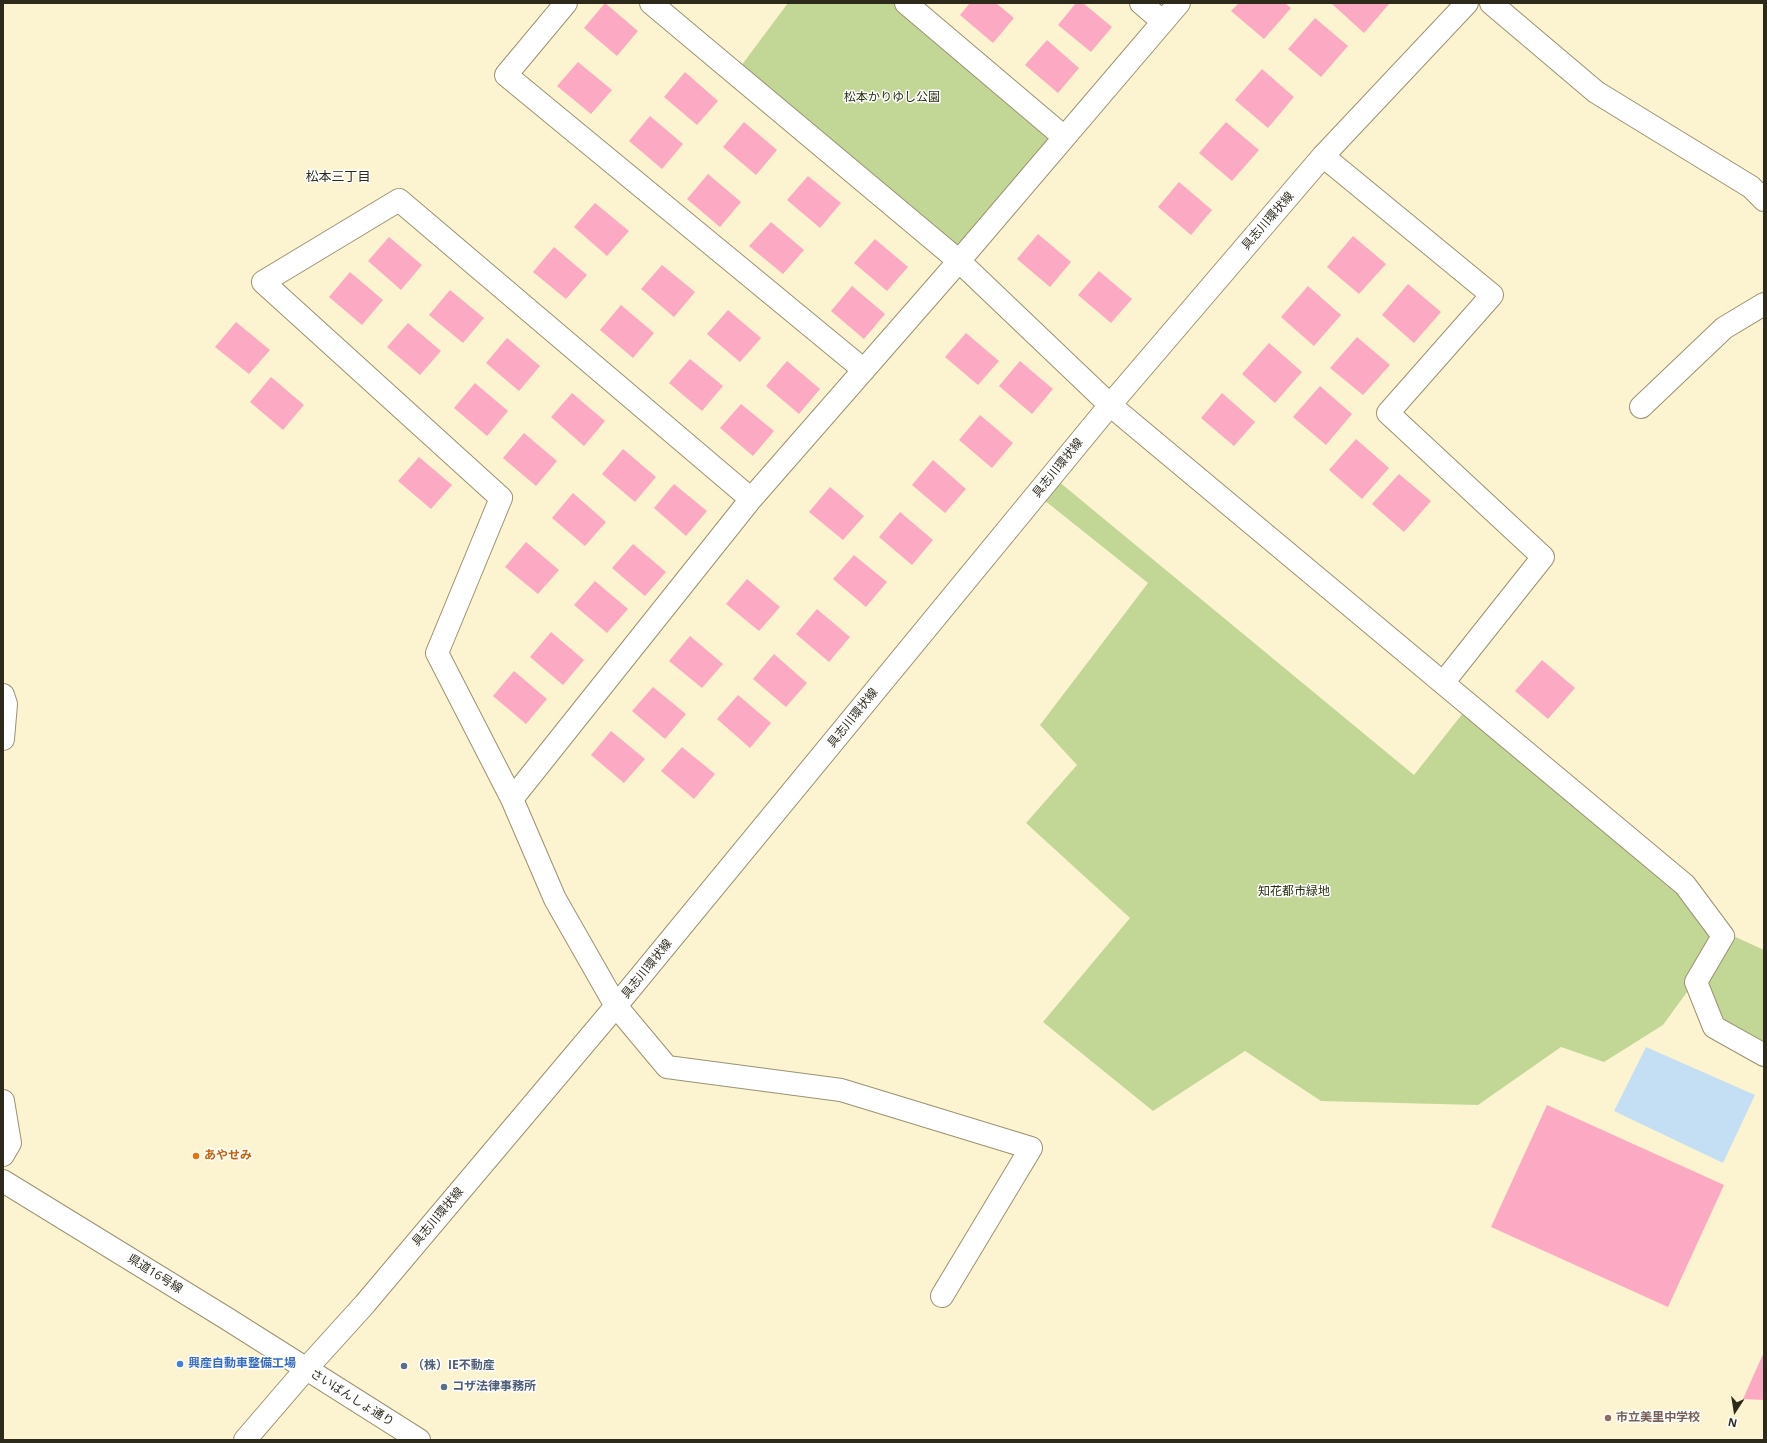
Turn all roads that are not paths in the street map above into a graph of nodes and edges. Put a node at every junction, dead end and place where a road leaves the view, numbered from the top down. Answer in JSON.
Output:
{"nodes":[{"id":1,"x":566,"y":3,"type":"edge"},
{"id":2,"x":651,"y":3,"type":"edge"},
{"id":3,"x":906,"y":3,"type":"edge"},
{"id":4,"x":1141,"y":3,"type":"edge"},
{"id":5,"x":1179,"y":3,"type":"edge"},
{"id":6,"x":1467,"y":3,"type":"edge"},
{"id":7,"x":1491,"y":3,"type":"edge"},
{"id":8,"x":1163,"y":22,"type":"junction"},
{"id":9,"x":1064,"y":137,"type":"junction"},
{"id":10,"x":1323,"y":156,"type":"junction"},
{"id":11,"x":1764,"y":200,"type":"edge"},
{"id":12,"x":959,"y":261,"type":"junction"},
{"id":13,"x":1764,"y":304,"type":"edge"},
{"id":14,"x":864,"y":370,"type":"junction"},
{"id":15,"x":1110,"y":405,"type":"junction"},
{"id":16,"x":1641,"y":408,"type":"dead end"},
{"id":17,"x":751,"y":499,"type":"junction"},
{"id":18,"x":1443,"y":683,"type":"junction"},
{"id":19,"x":3,"y":695,"type":"edge"},
{"id":20,"x":3,"y":739,"type":"edge"},
{"id":21,"x":512,"y":799,"type":"junction"},
{"id":22,"x":616,"y":1006,"type":"junction"},
{"id":23,"x":1764,"y":1054,"type":"edge"},
{"id":24,"x":3,"y":1101,"type":"edge"},
{"id":25,"x":3,"y":1155,"type":"edge"},
{"id":26,"x":3,"y":1181,"type":"edge"},
{"id":27,"x":942,"y":1296,"type":"dead end"},
{"id":28,"x":306,"y":1369,"type":"junction"},
{"id":29,"x":245,"y":1440,"type":"edge"},
{"id":30,"x":419,"y":1440,"type":"edge"}],
"edges":[{"from":1,"to":14,"type":"street"},
{"from":2,"to":12,"type":"street"},
{"from":3,"to":9,"type":"street"},
{"from":4,"to":8,"type":"street"},
{"from":5,"to":8,"type":"street"},
{"from":6,"to":10,"type":"street","name":"具志川環状線"},
{"from":7,"to":11,"type":"street"},
{"from":8,"to":9,"type":"street"},
{"from":9,"to":12,"type":"street"},
{"from":10,"to":15,"type":"street","name":"具志川環状線"},
{"from":10,"to":18,"type":"street"},
{"from":12,"to":14,"type":"street"},
{"from":12,"to":15,"type":"street"},
{"from":13,"to":16,"type":"street"},
{"from":14,"to":17,"type":"street"},
{"from":15,"to":18,"type":"street"},
{"from":15,"to":22,"type":"street","name":"具志川環状線"},
{"from":17,"to":21,"type":"street"},
{"from":17,"to":21,"type":"street"},
{"from":18,"to":23,"type":"street"},
{"from":19,"to":20,"type":"street"},
{"from":21,"to":22,"type":"street"},
{"from":22,"to":27,"type":"street"},
{"from":22,"to":28,"type":"street","name":"具志川環状線"},
{"from":24,"to":25,"type":"street"},
{"from":26,"to":28,"type":"street","name":"県道16号線"},
{"from":28,"to":29,"type":"street","name":"具志川環状線"},
{"from":28,"to":30,"type":"street","name":"さいばんしょ通り"}]}
